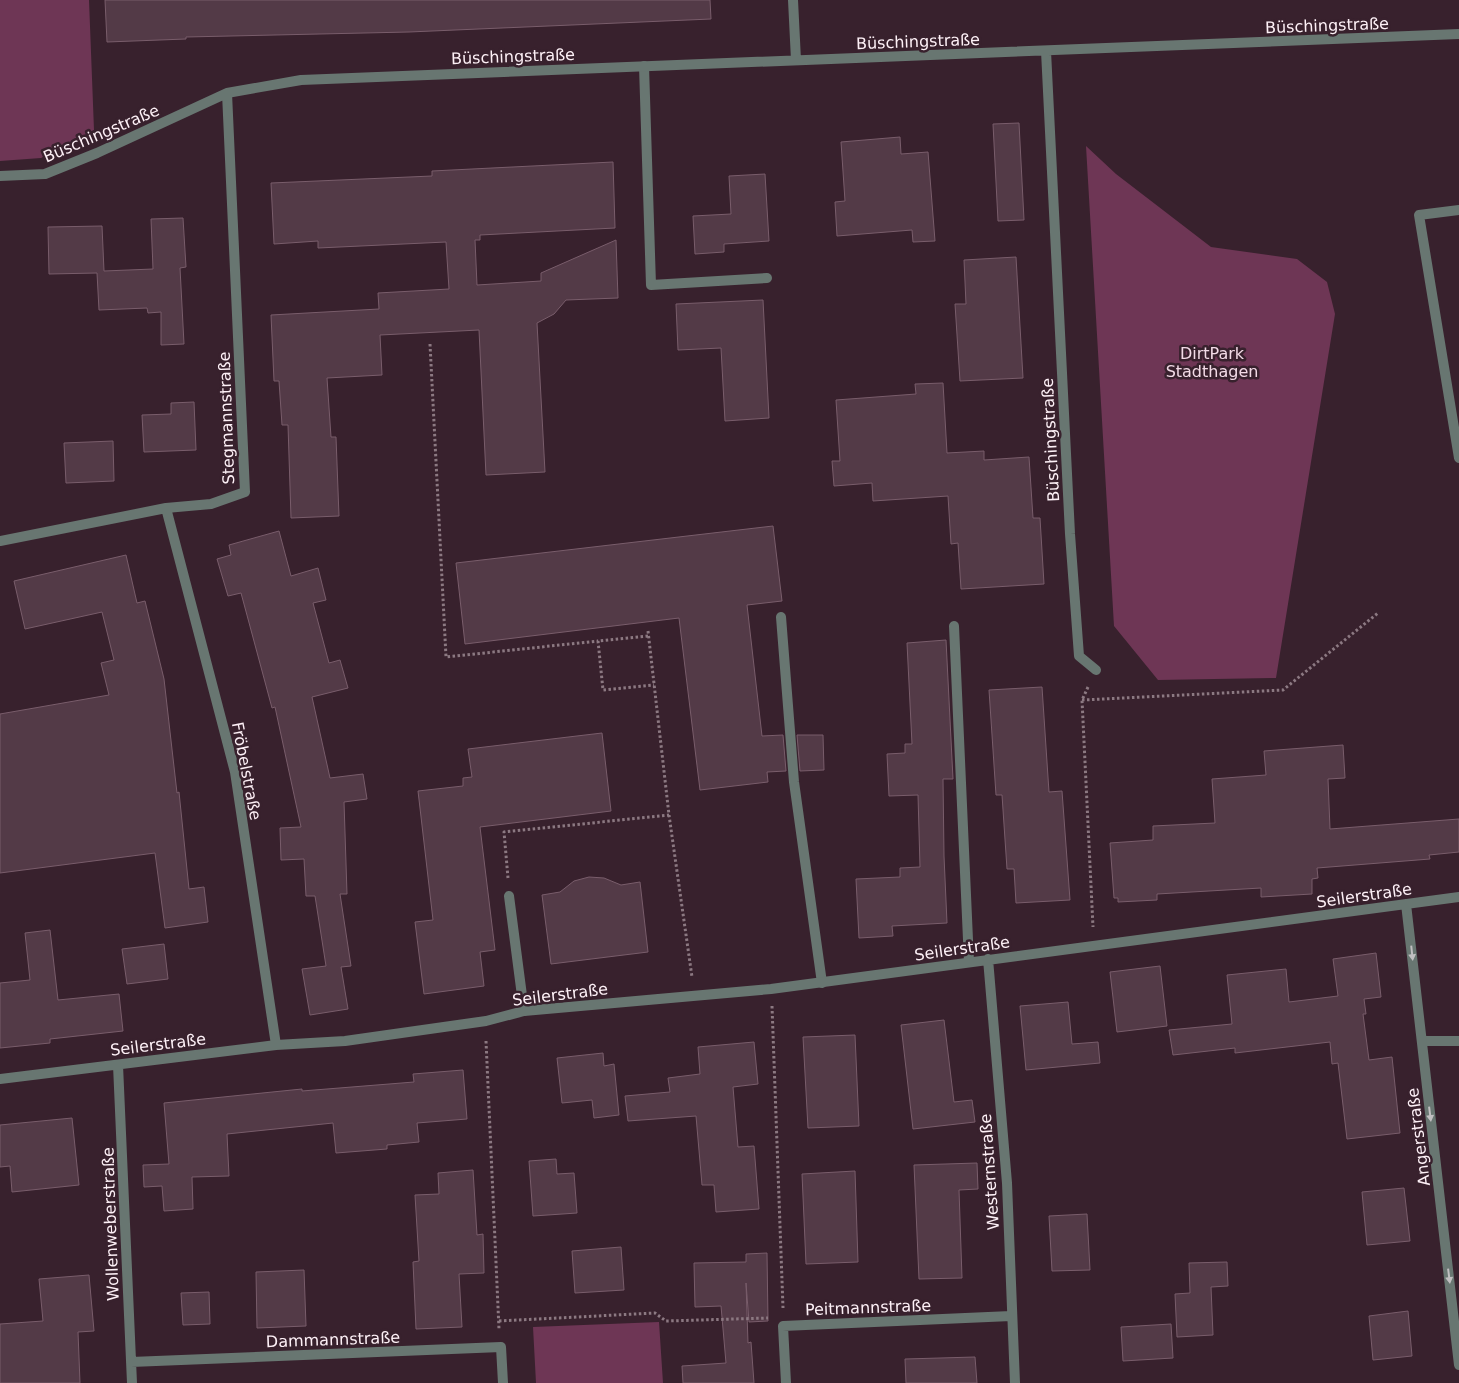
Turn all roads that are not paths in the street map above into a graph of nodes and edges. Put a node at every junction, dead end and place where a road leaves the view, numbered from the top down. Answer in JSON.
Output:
{"nodes":[{"id":1,"x":793,"y":0,"type":"edge"},
{"id":2,"x":1459,"y":34,"type":"edge"},
{"id":3,"x":1046,"y":51,"type":"junction"},
{"id":4,"x":796,"y":60,"type":"junction"},
{"id":5,"x":644,"y":66,"type":"junction"},
{"id":6,"x":227,"y":93,"type":"junction"},
{"id":7,"x":0,"y":176,"type":"edge"},
{"id":8,"x":1459,"y":210,"type":"edge"},
{"id":9,"x":767,"y":278,"type":"dead end"},
{"id":10,"x":1459,"y":458,"type":"edge"},
{"id":11,"x":166,"y":508,"type":"junction"},
{"id":12,"x":0,"y":541,"type":"edge"},
{"id":13,"x":781,"y":617,"type":"dead end"},
{"id":14,"x":954,"y":626,"type":"dead end"},
{"id":15,"x":1096,"y":670,"type":"road end"},
{"id":16,"x":509,"y":896,"type":"road end"},
{"id":17,"x":1459,"y":897,"type":"edge"},
{"id":18,"x":1406,"y":904,"type":"junction"},
{"id":19,"x":988,"y":959,"type":"junction"},
{"id":20,"x":969,"y":962,"type":"junction"},
{"id":21,"x":822,"y":983,"type":"junction"},
{"id":22,"x":524,"y":1011,"type":"junction"},
{"id":23,"x":1422,"y":1041,"type":"junction"},
{"id":24,"x":1459,"y":1041,"type":"edge"},
{"id":25,"x":276,"y":1045,"type":"junction"},
{"id":26,"x":118,"y":1064,"type":"junction"},
{"id":27,"x":0,"y":1079,"type":"edge"},
{"id":28,"x":1012,"y":1316,"type":"junction"},
{"id":29,"x":131,"y":1362,"type":"junction"},
{"id":30,"x":1459,"y":1365,"type":"edge"},
{"id":31,"x":132,"y":1383,"type":"edge"},
{"id":32,"x":503,"y":1383,"type":"edge"},
{"id":33,"x":786,"y":1383,"type":"edge"},
{"id":34,"x":1015,"y":1383,"type":"edge"}],
"edges":[{"from":1,"to":4,"type":"street"},
{"from":2,"to":3,"type":"street","name":"Büschingstraße"},
{"from":3,"to":4,"type":"street","name":"Büschingstraße"},
{"from":3,"to":15,"type":"street","name":"Büschingstraße"},
{"from":4,"to":5,"type":"street","name":"Büschingstraße"},
{"from":5,"to":6,"type":"street","name":"Büschingstraße"},
{"from":5,"to":9,"type":"street"},
{"from":6,"to":7,"type":"street","name":"Büschingstraße"},
{"from":6,"to":11,"type":"street","name":"Stegmannstraße"},
{"from":8,"to":10,"type":"street"},
{"from":11,"to":12,"type":"street","name":"Stegmannstraße"},
{"from":11,"to":25,"type":"street","name":"Fröbelstraße"},
{"from":13,"to":21,"type":"street"},
{"from":14,"to":20,"type":"street"},
{"from":16,"to":22,"type":"street"},
{"from":17,"to":18,"type":"street","name":"Seilerstraße"},
{"from":18,"to":19,"type":"street","name":"Seilerstraße"},
{"from":18,"to":23,"type":"street","name":"Angerstraße","one_way":true},
{"from":19,"to":20,"type":"street","name":"Seilerstraße"},
{"from":19,"to":28,"type":"street","name":"Westernstraße"},
{"from":20,"to":21,"type":"street","name":"Seilerstraße"},
{"from":21,"to":22,"type":"street","name":"Seilerstraße"},
{"from":22,"to":25,"type":"street","name":"Seilerstraße"},
{"from":23,"to":24,"type":"street"},
{"from":23,"to":30,"type":"street","name":"Angerstraße","one_way":true},
{"from":25,"to":26,"type":"street","name":"Seilerstraße"},
{"from":26,"to":27,"type":"street","name":"Seilerstraße"},
{"from":26,"to":29,"type":"street","name":"Wollenweberstraße"},
{"from":28,"to":33,"type":"street","name":"Peitmannstraße"},
{"from":28,"to":34,"type":"street","name":"Westernstraße"},
{"from":29,"to":31,"type":"street","name":"Wollenweberstraße"},
{"from":29,"to":32,"type":"street","name":"Dammannstraße"}]}
